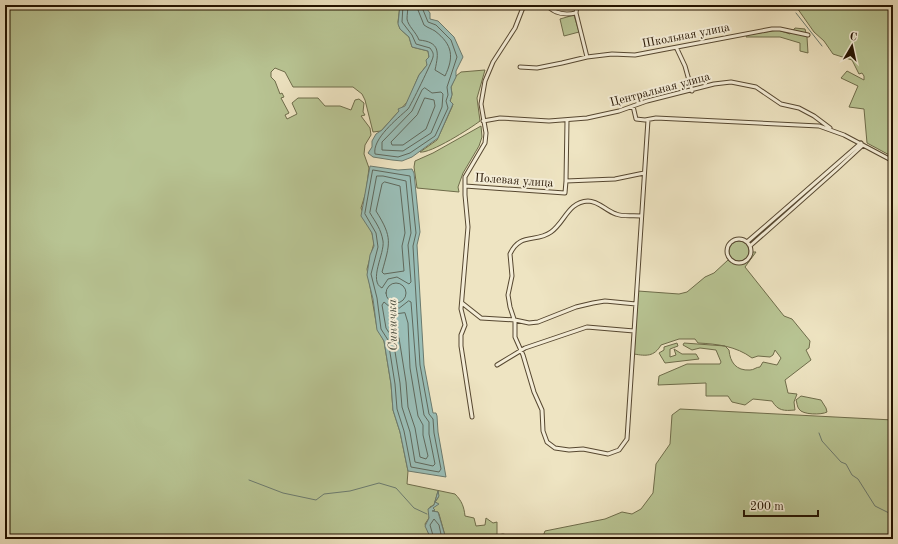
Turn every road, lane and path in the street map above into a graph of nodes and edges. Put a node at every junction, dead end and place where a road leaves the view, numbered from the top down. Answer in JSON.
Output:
{"nodes":[{"id":1,"x":524,"y":5,"type":"edge"},
{"id":2,"x":548,"y":5,"type":"edge"},
{"id":3,"x":577,"y":5,"type":"edge"},
{"id":4,"x":576,"y":13,"type":"junction"},
{"id":5,"x":808,"y":35,"type":"dead end"},
{"id":6,"x":677,"y":49,"type":"junction"},
{"id":7,"x":587,"y":57,"type":"junction"},
{"id":8,"x":520,"y":67,"type":"dead end"},
{"id":9,"x":692,"y":90,"type":"junction"},
{"id":10,"x":633,"y":106,"type":"junction"},
{"id":11,"x":567,"y":120,"type":"junction"},
{"id":12,"x":648,"y":120,"type":"junction"},
{"id":13,"x":483,"y":121,"type":"junction"},
{"id":14,"x":830,"y":128,"type":"junction"},
{"id":15,"x":862,"y":144,"type":"junction"},
{"id":16,"x":893,"y":161,"type":"edge"},
{"id":17,"x":644,"y":173,"type":"junction"},
{"id":18,"x":566,"y":181,"type":"junction"},
{"id":19,"x":465,"y":186,"type":"junction"},
{"id":20,"x":641,"y":216,"type":"junction"},
{"id":21,"x":747,"y":242,"type":"junction"},
{"id":22,"x":750,"y":246,"type":"junction"},
{"id":23,"x":462,"y":303,"type":"junction"},
{"id":24,"x":636,"y":304,"type":"junction"},
{"id":25,"x":515,"y":320,"type":"junction"},
{"id":26,"x":634,"y":331,"type":"junction"},
{"id":27,"x":521,"y":351,"type":"junction"},
{"id":28,"x":497,"y":365,"type":"dead end"},
{"id":29,"x":472,"y":417,"type":"dead end"}],
"edges":[{"from":1,"to":13,"type":"street"},
{"from":2,"to":4,"type":"street"},
{"from":3,"to":4,"type":"street"},
{"from":4,"to":7,"type":"street"},
{"from":5,"to":6,"type":"street","name":"Школьная улица"},
{"from":6,"to":7,"type":"street","name":"Школьная улица"},
{"from":6,"to":9,"type":"street"},
{"from":7,"to":8,"type":"street","name":"Школьная улица"},
{"from":9,"to":10,"type":"street","name":"Центральная улица"},
{"from":9,"to":14,"type":"street","name":"Центральная улица"},
{"from":10,"to":11,"type":"street","name":"Центральная улица"},
{"from":10,"to":12,"type":"street"},
{"from":11,"to":13,"type":"street","name":"Центральная улица"},
{"from":11,"to":18,"type":"street"},
{"from":12,"to":14,"type":"street"},
{"from":12,"to":17,"type":"street"},
{"from":13,"to":19,"type":"street"},
{"from":14,"to":15,"type":"street"},
{"from":15,"to":16,"type":"street"},
{"from":15,"to":21,"type":"street"},
{"from":15,"to":22,"type":"street"},
{"from":17,"to":18,"type":"street","name":"Полевая улица"},
{"from":17,"to":20,"type":"street"},
{"from":18,"to":19,"type":"street","name":"Полевая улица"},
{"from":19,"to":23,"type":"street"},
{"from":20,"to":24,"type":"street"},
{"from":20,"to":25,"type":"street"},
{"from":21,"to":22,"type":"street"},
{"from":21,"to":22,"type":"street"},
{"from":23,"to":25,"type":"street"},
{"from":23,"to":29,"type":"street"},
{"from":24,"to":25,"type":"street"},
{"from":24,"to":26,"type":"street"},
{"from":25,"to":27,"type":"street"},
{"from":26,"to":27,"type":"street"},
{"from":26,"to":27,"type":"street"},
{"from":27,"to":28,"type":"street"}]}
